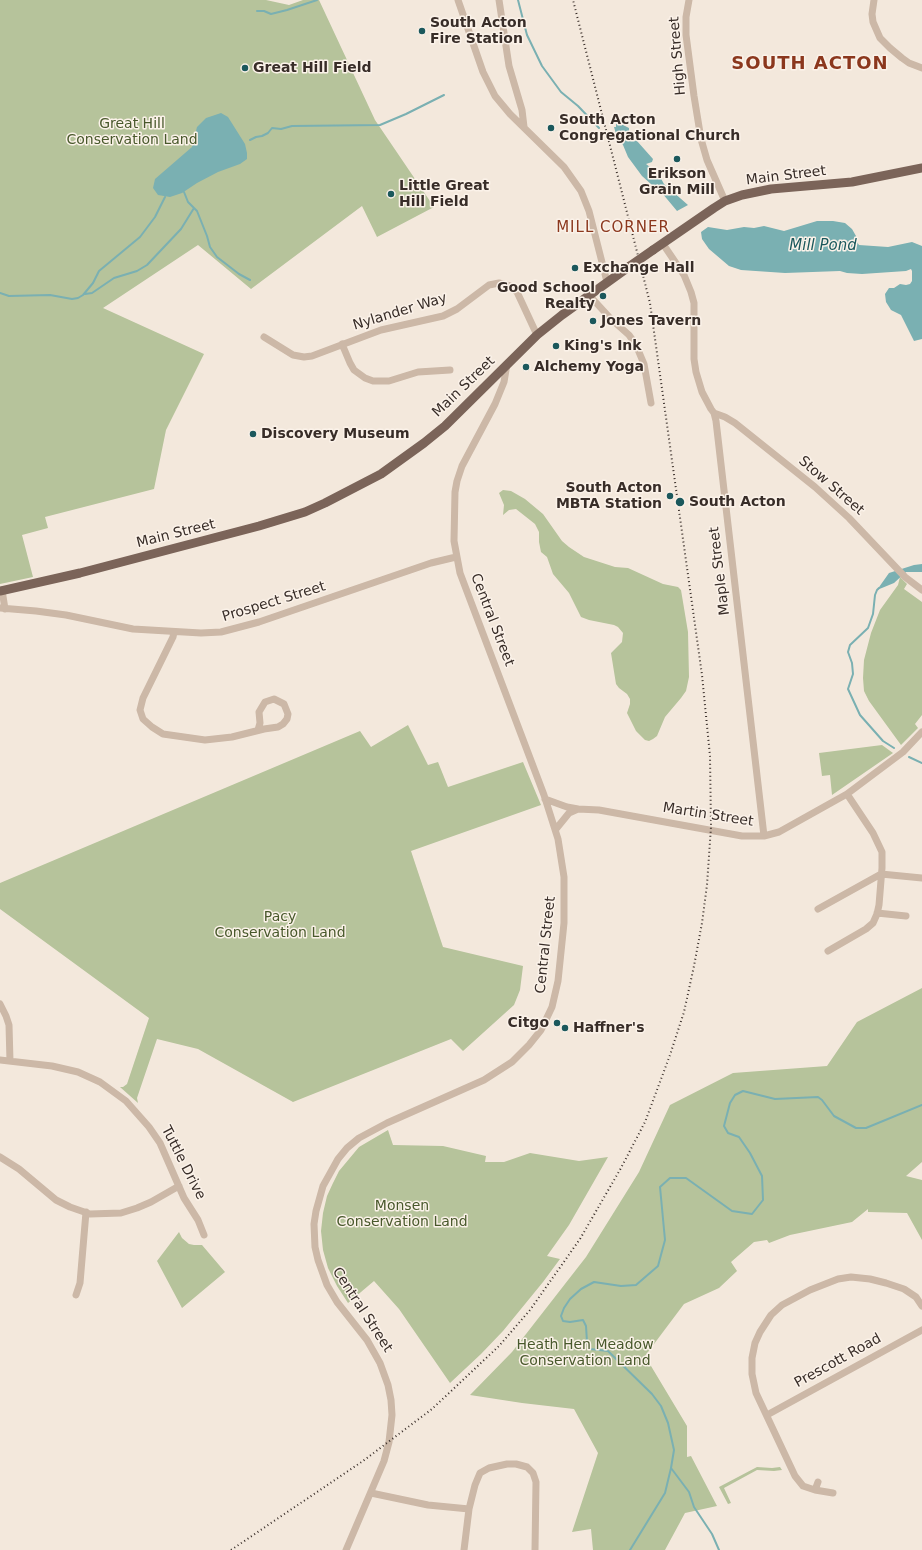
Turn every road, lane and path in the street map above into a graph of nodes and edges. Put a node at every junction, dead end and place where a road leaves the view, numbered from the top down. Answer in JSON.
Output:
{"nodes":[{"id":1,"x":458,"y":0,"type":"edge"},
{"id":2,"x":499,"y":0,"type":"edge"},
{"id":3,"x":689,"y":0,"type":"edge"},
{"id":4,"x":874,"y":0,"type":"edge"},
{"id":5,"x":922,"y":68,"type":"edge"},
{"id":6,"x":524,"y":127,"type":"junction"},
{"id":7,"x":922,"y":168,"type":"edge"},
{"id":8,"x":725,"y":201,"type":"junction"},
{"id":9,"x":663,"y":244,"type":"junction"},
{"id":10,"x":607,"y":282,"type":"junction"},
{"id":11,"x":589,"y":295,"type":"junction"},
{"id":12,"x":537,"y":335,"type":"junction"},
{"id":13,"x":264,"y":337,"type":"dead end"},
{"id":14,"x":342,"y":344,"type":"junction"},
{"id":15,"x":507,"y":364,"type":"junction"},
{"id":16,"x":450,"y":370,"type":"dead end"},
{"id":17,"x":651,"y":403,"type":"dead end"},
{"id":18,"x":714,"y":413,"type":"junction"},
{"id":19,"x":456,"y":557,"type":"junction"},
{"id":20,"x":1,"y":590,"type":"edge"},
{"id":21,"x":922,"y":590,"type":"edge"},
{"id":22,"x":2,"y":609,"type":"edge"},
{"id":23,"x":174,"y":632,"type":"junction"},
{"id":24,"x":258,"y":730,"type":"junction"},
{"id":25,"x":922,"y":732,"type":"edge"},
{"id":26,"x":847,"y":794,"type":"junction"},
{"id":27,"x":545,"y":799,"type":"junction"},
{"id":28,"x":578,"y":809,"type":"junction"},
{"id":29,"x":556,"y":829,"type":"junction"},
{"id":30,"x":764,"y":836,"type":"junction"},
{"id":31,"x":881,"y":874,"type":"junction"},
{"id":32,"x":922,"y":878,"type":"edge"},
{"id":33,"x":818,"y":909,"type":"dead end"},
{"id":34,"x":877,"y":913,"type":"junction"},
{"id":35,"x":906,"y":916,"type":"dead end"},
{"id":36,"x":828,"y":951,"type":"dead end"},
{"id":37,"x":0,"y":1004,"type":"edge"},
{"id":38,"x":0,"y":1060,"type":"edge"},
{"id":39,"x":10,"y":1061,"type":"junction"},
{"id":40,"x":0,"y":1157,"type":"edge"},
{"id":41,"x":179,"y":1186,"type":"junction"},
{"id":42,"x":86,"y":1212,"type":"junction"},
{"id":43,"x":204,"y":1235,"type":"dead end"},
{"id":44,"x":76,"y":1295,"type":"dead end"},
{"id":45,"x":922,"y":1306,"type":"edge"},
{"id":46,"x":922,"y":1330,"type":"edge"},
{"id":47,"x":766,"y":1415,"type":"junction"},
{"id":48,"x":818,"y":1482,"type":"dead end"},
{"id":49,"x":815,"y":1490,"type":"junction"},
{"id":50,"x":371,"y":1493,"type":"junction"},
{"id":51,"x":833,"y":1493,"type":"dead end"},
{"id":52,"x":470,"y":1509,"type":"junction"},
{"id":53,"x":346,"y":1550,"type":"edge"},
{"id":54,"x":464,"y":1550,"type":"edge"},
{"id":55,"x":535,"y":1550,"type":"edge"}],
"edges":[{"from":1,"to":6,"type":"street"},
{"from":2,"to":6,"type":"street"},
{"from":3,"to":8,"type":"street","name":"High Street"},
{"from":4,"to":5,"type":"street"},
{"from":6,"to":10,"type":"street"},
{"from":7,"to":8,"type":"main road","name":"Main Street"},
{"from":8,"to":9,"type":"main road","name":"Main Street"},
{"from":9,"to":10,"type":"main road","name":"Main Street","bridge":true},
{"from":9,"to":18,"type":"street","name":"Maple Street"},
{"from":10,"to":11,"type":"main road","name":"Main Street"},
{"from":11,"to":12,"type":"main road","name":"Main Street"},
{"from":11,"to":17,"type":"street"},
{"from":12,"to":14,"type":"street","name":"Nylander Way"},
{"from":12,"to":15,"type":"main road","name":"Main Street"},
{"from":13,"to":14,"type":"street","name":"Nylander Way"},
{"from":14,"to":16,"type":"street"},
{"from":15,"to":19,"type":"street","name":"Central Street"},
{"from":15,"to":20,"type":"main road","name":"Main Street"},
{"from":18,"to":21,"type":"street","name":"Stow Street"},
{"from":18,"to":30,"type":"street","name":"Maple Street"},
{"from":19,"to":23,"type":"street","name":"Prospect Street"},
{"from":19,"to":27,"type":"street","name":"Central Street"},
{"from":20,"to":22,"type":"street"},
{"from":22,"to":23,"type":"street","name":"Prospect Street"},
{"from":23,"to":24,"type":"street"},
{"from":24,"to":24,"type":"street"},
{"from":25,"to":26,"type":"street","name":"Martin Street"},
{"from":26,"to":30,"type":"street","name":"Martin Street"},
{"from":26,"to":31,"type":"street"},
{"from":27,"to":28,"type":"street","name":"Martin Street"},
{"from":27,"to":29,"type":"street","name":"Central Street"},
{"from":28,"to":29,"type":"street"},
{"from":28,"to":30,"type":"street","name":"Martin Street"},
{"from":29,"to":50,"type":"street","name":"Central Street"},
{"from":31,"to":32,"type":"street"},
{"from":31,"to":33,"type":"street"},
{"from":31,"to":34,"type":"street"},
{"from":34,"to":35,"type":"street"},
{"from":34,"to":36,"type":"street"},
{"from":37,"to":39,"type":"street"},
{"from":38,"to":39,"type":"street","name":"Tuttle Drive"},
{"from":39,"to":41,"type":"street","name":"Tuttle Drive"},
{"from":40,"to":42,"type":"street"},
{"from":41,"to":42,"type":"street"},
{"from":41,"to":43,"type":"street","name":"Tuttle Drive"},
{"from":42,"to":44,"type":"street"},
{"from":45,"to":47,"type":"street"},
{"from":46,"to":47,"type":"street","name":"Prescott Road"},
{"from":47,"to":49,"type":"street"},
{"from":48,"to":49,"type":"street"},
{"from":49,"to":51,"type":"street"},
{"from":50,"to":52,"type":"street"},
{"from":50,"to":53,"type":"street","name":"Central Street"},
{"from":52,"to":54,"type":"street"},
{"from":52,"to":55,"type":"street"}]}
